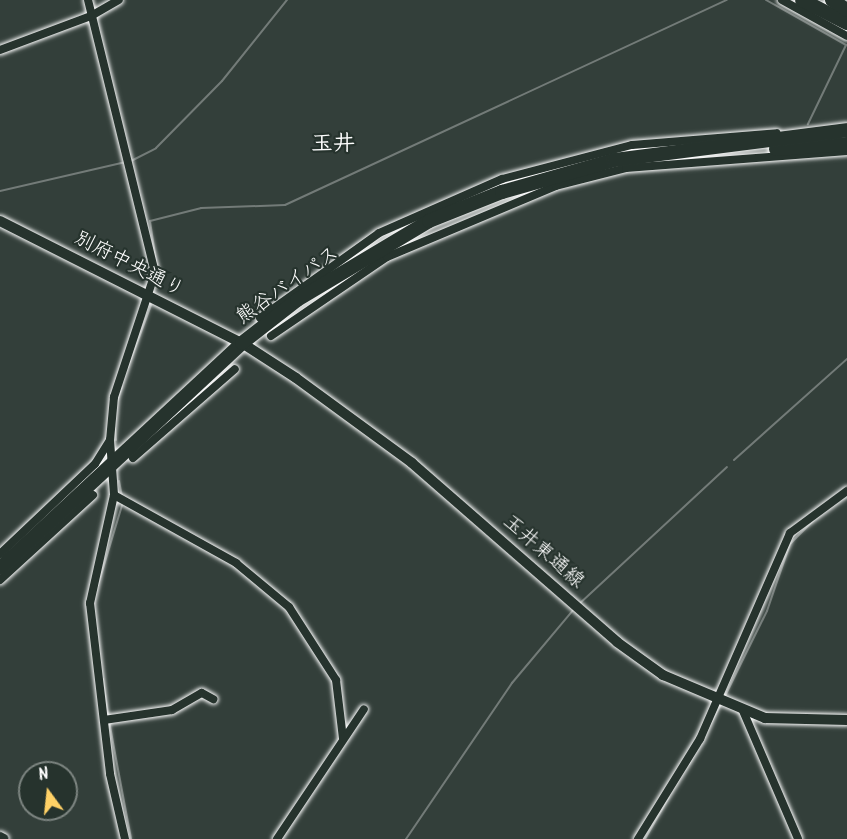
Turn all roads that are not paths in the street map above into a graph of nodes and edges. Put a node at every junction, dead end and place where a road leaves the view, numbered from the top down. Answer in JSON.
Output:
{"nodes":[{"id":1,"x":88,"y":0,"type":"edge"},
{"id":2,"x":119,"y":0,"type":"edge"},
{"id":3,"x":782,"y":0,"type":"edge"},
{"id":4,"x":801,"y":0,"type":"edge"},
{"id":5,"x":832,"y":0,"type":"edge"},
{"id":6,"x":847,"y":10,"type":"edge"},
{"id":7,"x":91,"y":16,"type":"junction"},
{"id":8,"x":847,"y":23,"type":"edge"},
{"id":9,"x":847,"y":36,"type":"edge"},
{"id":10,"x":0,"y":50,"type":"edge"},
{"id":11,"x":847,"y":123,"type":"edge"},
{"id":12,"x":847,"y":130,"type":"edge"},
{"id":13,"x":847,"y":144,"type":"edge"},
{"id":14,"x":847,"y":151,"type":"edge"},
{"id":15,"x":667,"y":154,"type":"junction"},
{"id":16,"x":504,"y":191,"type":"junction"},
{"id":17,"x":0,"y":221,"type":"edge"},
{"id":18,"x":381,"y":247,"type":"junction"},
{"id":19,"x":151,"y":296,"type":"junction"},
{"id":20,"x":260,"y":318,"type":"dead end"},
{"id":21,"x":271,"y":336,"type":"dead end"},
{"id":22,"x":242,"y":343,"type":"junction"},
{"id":23,"x":235,"y":369,"type":"dead end"},
{"id":24,"x":156,"y":425,"type":"junction"},
{"id":25,"x":110,"y":440,"type":"junction"},
{"id":26,"x":134,"y":458,"type":"dead end"},
{"id":27,"x":111,"y":466,"type":"junction"},
{"id":28,"x":847,"y":491,"type":"edge"},
{"id":29,"x":93,"y":495,"type":"dead end"},
{"id":30,"x":114,"y":495,"type":"junction"},
{"id":31,"x":46,"y":531,"type":"junction"},
{"id":32,"x":0,"y":554,"type":"edge"},
{"id":33,"x":0,"y":568,"type":"edge"},
{"id":34,"x":0,"y":580,"type":"edge"},
{"id":35,"x":213,"y":699,"type":"dead end"},
{"id":36,"x":720,"y":701,"type":"junction"},
{"id":37,"x":363,"y":709,"type":"dead end"},
{"id":38,"x":743,"y":711,"type":"junction"},
{"id":39,"x":104,"y":720,"type":"junction"},
{"id":40,"x":847,"y":720,"type":"edge"},
{"id":41,"x":343,"y":739,"type":"junction"},
{"id":42,"x":0,"y":837,"type":"edge"},
{"id":43,"x":4,"y":839,"type":"edge"},
{"id":44,"x":125,"y":839,"type":"edge"},
{"id":45,"x":277,"y":839,"type":"edge"},
{"id":46,"x":638,"y":839,"type":"edge"},
{"id":47,"x":798,"y":839,"type":"edge"}],
"edges":[{"from":1,"to":7,"type":"street"},
{"from":2,"to":7,"type":"street"},
{"from":3,"to":9,"type":"street"},
{"from":4,"to":8,"type":"highway"},
{"from":5,"to":6,"type":"highway"},
{"from":7,"to":10,"type":"street"},
{"from":7,"to":19,"type":"street"},
{"from":11,"to":16,"type":"street"},
{"from":12,"to":15,"type":"highway"},
{"from":13,"to":15,"type":"highway"},
{"from":14,"to":16,"type":"street"},
{"from":15,"to":16,"type":"highway","name":"熊谷バイパス"},
{"from":16,"to":18,"type":"highway","name":"熊谷バイパス"},
{"from":17,"to":19,"type":"street","name":"別府中央通り"},
{"from":18,"to":20,"type":"street"},
{"from":18,"to":21,"type":"street"},
{"from":18,"to":22,"type":"highway","name":"熊谷バイパス"},
{"from":19,"to":22,"type":"street","name":"別府中央通り"},
{"from":19,"to":25,"type":"street"},
{"from":22,"to":24,"type":"highway","name":"熊谷バイパス"},
{"from":22,"to":36,"type":"street","name":"玉井東通線"},
{"from":23,"to":24,"type":"street"},
{"from":24,"to":26,"type":"street"},
{"from":24,"to":27,"type":"highway","name":"熊谷バイパス"},
{"from":25,"to":27,"type":"street"},
{"from":25,"to":32,"type":"street"},
{"from":27,"to":30,"type":"street"},
{"from":27,"to":31,"type":"highway","name":"熊谷バイパス"},
{"from":28,"to":36,"type":"street"},
{"from":29,"to":31,"type":"street"},
{"from":30,"to":39,"type":"street"},
{"from":30,"to":41,"type":"street"},
{"from":31,"to":33,"type":"highway","name":"熊谷バイパス"},
{"from":31,"to":34,"type":"street"},
{"from":35,"to":39,"type":"street"},
{"from":36,"to":38,"type":"street","name":"玉井東通線"},
{"from":36,"to":46,"type":"street"},
{"from":37,"to":41,"type":"street"},
{"from":38,"to":40,"type":"street","name":"玉井東通線"},
{"from":38,"to":47,"type":"street"},
{"from":39,"to":44,"type":"street"},
{"from":41,"to":45,"type":"street"},
{"from":42,"to":43,"type":"street"}]}
